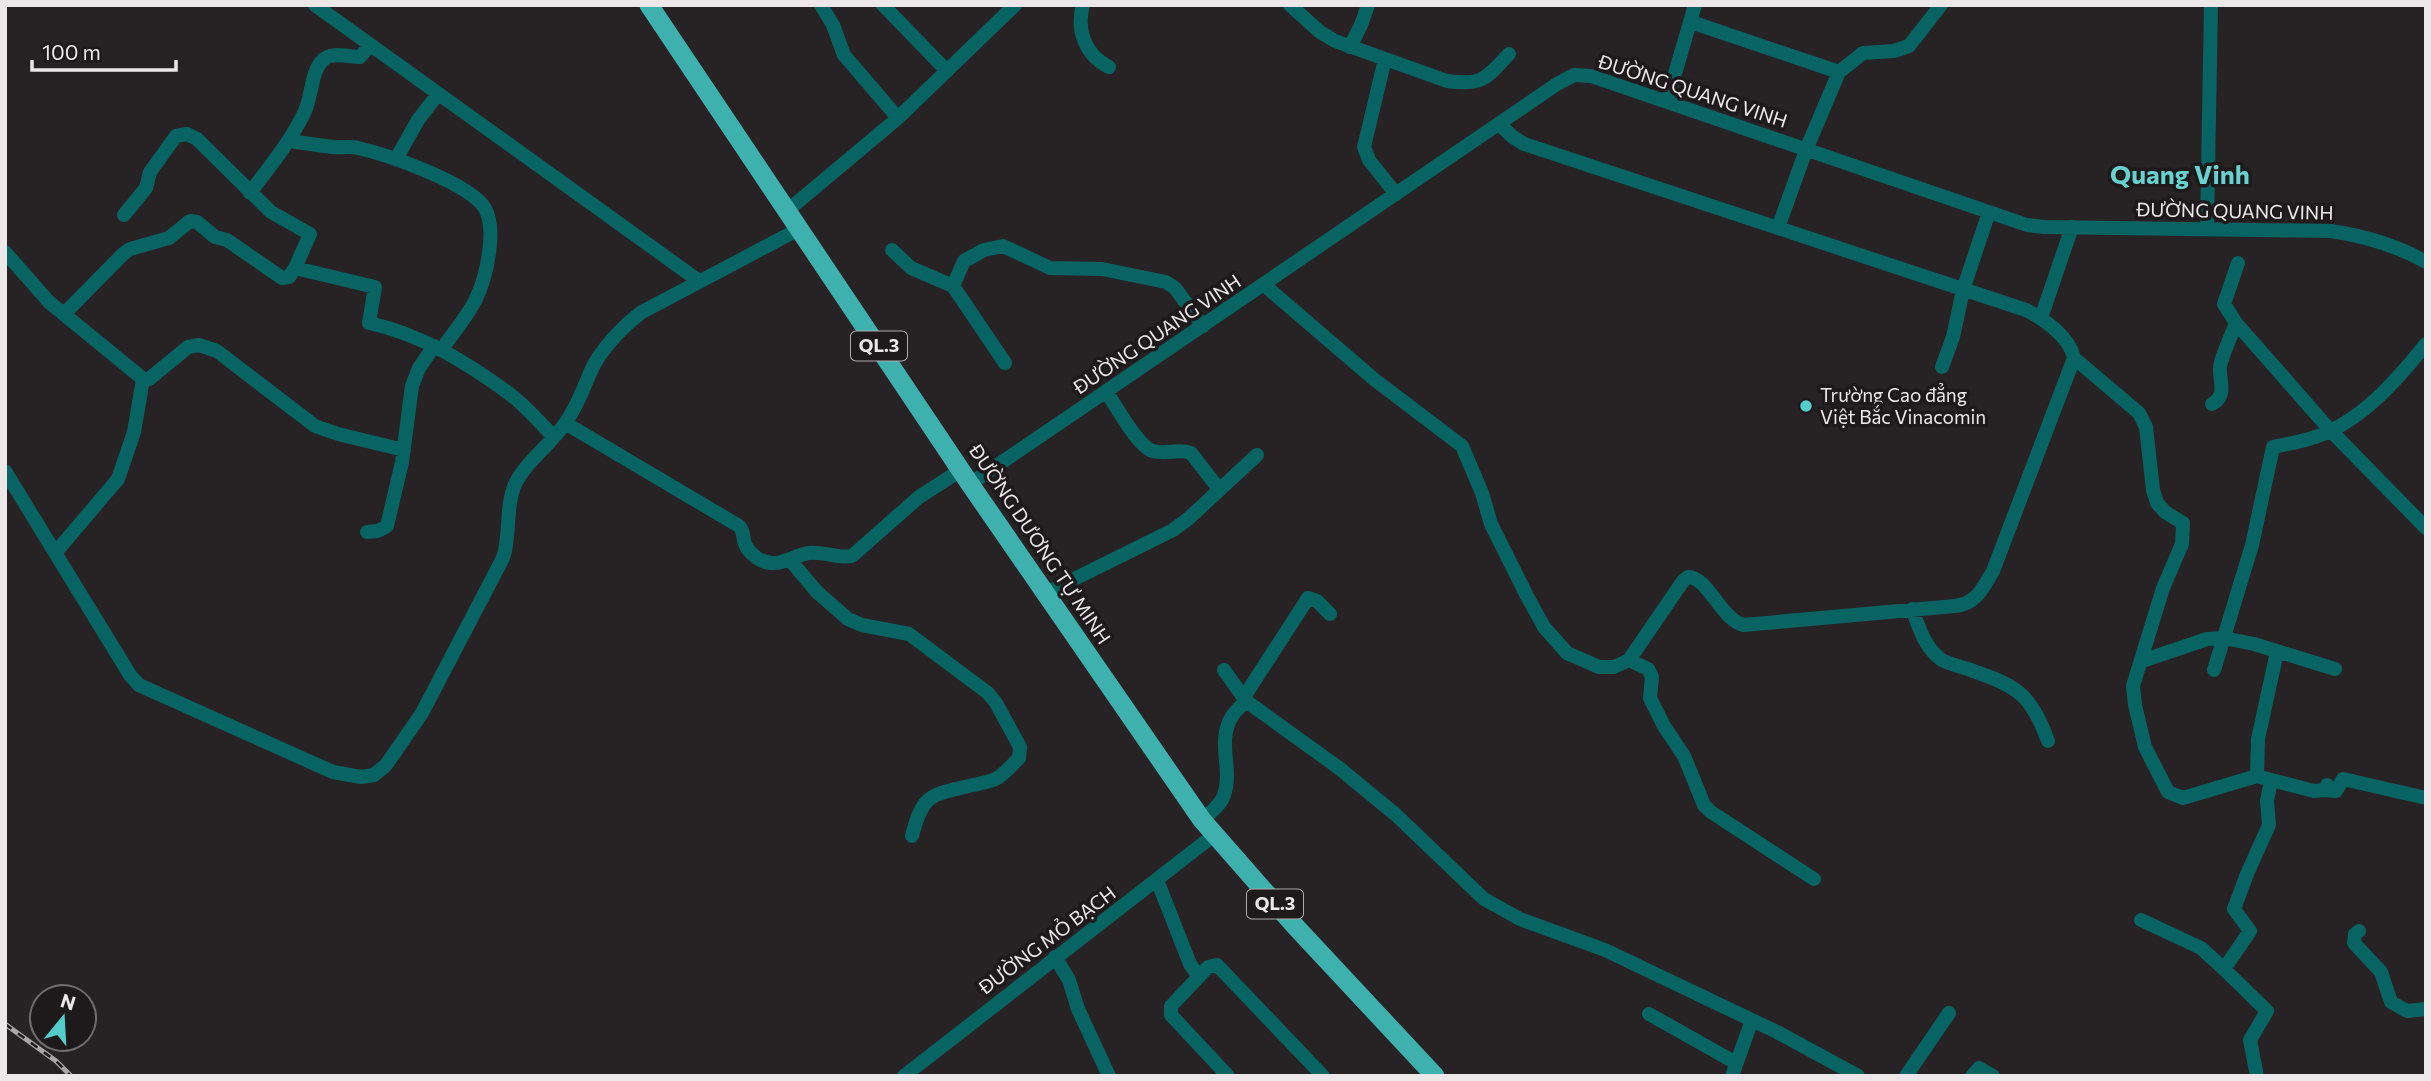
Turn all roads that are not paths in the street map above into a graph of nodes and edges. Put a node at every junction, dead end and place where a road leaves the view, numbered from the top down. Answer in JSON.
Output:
{"nodes":[{"id":1,"x":315,"y":5,"type":"edge"},
{"id":2,"x":649,"y":5,"type":"edge"},
{"id":3,"x":821,"y":5,"type":"edge"},
{"id":4,"x":883,"y":5,"type":"edge"},
{"id":5,"x":1015,"y":5,"type":"edge"},
{"id":6,"x":1083,"y":5,"type":"edge"},
{"id":7,"x":1290,"y":5,"type":"edge"},
{"id":8,"x":1368,"y":5,"type":"edge"},
{"id":9,"x":1695,"y":5,"type":"edge"},
{"id":10,"x":1941,"y":5,"type":"edge"},
{"id":11,"x":2211,"y":5,"type":"edge"},
{"id":12,"x":1691,"y":22,"type":"junction"},
{"id":13,"x":370,"y":45,"type":"junction"},
{"id":14,"x":1350,"y":47,"type":"junction"},
{"id":15,"x":1509,"y":54,"type":"dead end"},
{"id":16,"x":1385,"y":59,"type":"junction"},
{"id":17,"x":1109,"y":67,"type":"dead end"},
{"id":18,"x":947,"y":71,"type":"junction"},
{"id":19,"x":1839,"y":72,"type":"junction"},
{"id":20,"x":438,"y":94,"type":"junction"},
{"id":21,"x":1667,"y":102,"type":"junction"},
{"id":22,"x":898,"y":118,"type":"junction"},
{"id":23,"x":1499,"y":124,"type":"junction"},
{"id":24,"x":289,"y":141,"type":"junction"},
{"id":25,"x":1806,"y":150,"type":"junction"},
{"id":26,"x":396,"y":159,"type":"junction"},
{"id":27,"x":250,"y":193,"type":"junction"},
{"id":28,"x":1396,"y":194,"type":"junction"},
{"id":29,"x":787,"y":211,"type":"junction"},
{"id":30,"x":1989,"y":212,"type":"junction"},
{"id":31,"x":124,"y":215,"type":"dead end"},
{"id":32,"x":1778,"y":228,"type":"junction"},
{"id":33,"x":2072,"y":228,"type":"junction"},
{"id":34,"x":2207,"y":228,"type":"junction"},
{"id":35,"x":799,"y":229,"type":"junction"},
{"id":36,"x":892,"y":250,"type":"dead end"},
{"id":37,"x":5,"y":251,"type":"edge"},
{"id":38,"x":2426,"y":262,"type":"edge"},
{"id":39,"x":2238,"y":263,"type":"dead end"},
{"id":40,"x":295,"y":268,"type":"junction"},
{"id":41,"x":699,"y":281,"type":"junction"},
{"id":42,"x":1264,"y":284,"type":"junction"},
{"id":43,"x":953,"y":286,"type":"junction"},
{"id":44,"x":1963,"y":290,"type":"junction"},
{"id":45,"x":64,"y":314,"type":"junction"},
{"id":46,"x":2041,"y":318,"type":"junction"},
{"id":47,"x":2236,"y":323,"type":"junction"},
{"id":48,"x":1203,"y":326,"type":"junction"},
{"id":49,"x":2426,"y":344,"type":"edge"},
{"id":50,"x":438,"y":347,"type":"junction"},
{"id":51,"x":2074,"y":358,"type":"junction"},
{"id":52,"x":1005,"y":363,"type":"dead end"},
{"id":53,"x":1942,"y":367,"type":"dead end"},
{"id":54,"x":144,"y":379,"type":"junction"},
{"id":55,"x":1106,"y":391,"type":"junction"},
{"id":56,"x":2212,"y":404,"type":"dead end"},
{"id":57,"x":565,"y":424,"type":"junction"},
{"id":58,"x":2330,"y":430,"type":"junction"},
{"id":59,"x":554,"y":437,"type":"junction"},
{"id":60,"x":404,"y":450,"type":"junction"},
{"id":61,"x":1257,"y":455,"type":"dead end"},
{"id":62,"x":5,"y":471,"type":"edge"},
{"id":63,"x":966,"y":477,"type":"junction"},
{"id":64,"x":1219,"y":489,"type":"junction"},
{"id":65,"x":2426,"y":528,"type":"edge"},
{"id":66,"x":367,"y":532,"type":"dead end"},
{"id":67,"x":56,"y":552,"type":"junction"},
{"id":68,"x":790,"y":560,"type":"junction"},
{"id":69,"x":1045,"y":593,"type":"junction"},
{"id":70,"x":1912,"y":609,"type":"junction"},
{"id":71,"x":1330,"y":614,"type":"dead end"},
{"id":72,"x":2224,"y":638,"type":"junction"},
{"id":73,"x":2277,"y":652,"type":"junction"},
{"id":74,"x":1629,"y":660,"type":"junction"},
{"id":75,"x":2141,"y":661,"type":"junction"},
{"id":76,"x":2335,"y":669,"type":"dead end"},
{"id":77,"x":1224,"y":670,"type":"dead end"},
{"id":78,"x":2214,"y":670,"type":"dead end"},
{"id":79,"x":1245,"y":699,"type":"junction"},
{"id":80,"x":2048,"y":741,"type":"dead end"},
{"id":81,"x":2264,"y":778,"type":"junction"},
{"id":82,"x":2426,"y":798,"type":"edge"},
{"id":83,"x":1208,"y":828,"type":"junction"},
{"id":84,"x":912,"y":836,"type":"dead end"},
{"id":85,"x":1814,"y":879,"type":"dead end"},
{"id":86,"x":1157,"y":880,"type":"junction"},
{"id":87,"x":2141,"y":920,"type":"dead end"},
{"id":88,"x":2359,"y":931,"type":"dead end"},
{"id":89,"x":1055,"y":957,"type":"junction"},
{"id":90,"x":2224,"y":969,"type":"junction"},
{"id":91,"x":1199,"y":977,"type":"junction"},
{"id":92,"x":2426,"y":1009,"type":"edge"},
{"id":93,"x":1949,"y":1013,"type":"dead end"},
{"id":94,"x":1649,"y":1014,"type":"dead end"},
{"id":95,"x":1752,"y":1020,"type":"junction"},
{"id":96,"x":1734,"y":1069,"type":"edge"},
{"id":97,"x":904,"y":1076,"type":"edge"},
{"id":98,"x":1109,"y":1076,"type":"edge"},
{"id":99,"x":1228,"y":1076,"type":"edge"},
{"id":100,"x":1323,"y":1076,"type":"edge"},
{"id":101,"x":1435,"y":1076,"type":"edge"},
{"id":102,"x":1858,"y":1076,"type":"edge"},
{"id":103,"x":1906,"y":1076,"type":"edge"},
{"id":104,"x":1972,"y":1076,"type":"edge"},
{"id":105,"x":1993,"y":1076,"type":"edge"},
{"id":106,"x":2257,"y":1076,"type":"edge"}],
"edges":[{"from":1,"to":13,"type":"street"},
{"from":2,"to":29,"type":"highway","name":"ĐƯỜNG DƯƠNG TỰ MINH","number":"QL.3"},
{"from":3,"to":22,"type":"street"},
{"from":4,"to":18,"type":"street"},
{"from":5,"to":18,"type":"street"},
{"from":6,"to":17,"type":"street"},
{"from":7,"to":14,"type":"street"},
{"from":8,"to":14,"type":"street"},
{"from":9,"to":12,"type":"street"},
{"from":10,"to":19,"type":"street"},
{"from":11,"to":34,"type":"street"},
{"from":12,"to":19,"type":"street"},
{"from":12,"to":21,"type":"street"},
{"from":13,"to":20,"type":"street"},
{"from":13,"to":24,"type":"street"},
{"from":14,"to":16,"type":"street"},
{"from":15,"to":16,"type":"street"},
{"from":16,"to":28,"type":"street"},
{"from":18,"to":22,"type":"street"},
{"from":19,"to":25,"type":"street"},
{"from":20,"to":26,"type":"street"},
{"from":20,"to":41,"type":"street"},
{"from":21,"to":23,"type":"street","name":"ĐƯỜNG QUANG VINH"},
{"from":21,"to":25,"type":"street","name":"ĐƯỜNG QUANG VINH"},
{"from":22,"to":29,"type":"street"},
{"from":23,"to":28,"type":"street","name":"ĐƯỜNG QUANG VINH"},
{"from":23,"to":32,"type":"street"},
{"from":24,"to":26,"type":"street"},
{"from":24,"to":27,"type":"street"},
{"from":25,"to":30,"type":"street","name":"ĐƯỜNG QUANG VINH"},
{"from":25,"to":32,"type":"street"},
{"from":26,"to":50,"type":"street"},
{"from":27,"to":31,"type":"street"},
{"from":27,"to":40,"type":"street"},
{"from":28,"to":42,"type":"street","name":"ĐƯỜNG QUANG VINH"},
{"from":29,"to":35,"type":"highway","name":"ĐƯỜNG DƯƠNG TỰ MINH","number":"QL.3"},
{"from":30,"to":33,"type":"street","name":"ĐƯỜNG QUANG VINH"},
{"from":30,"to":44,"type":"street"},
{"from":32,"to":44,"type":"street"},
{"from":33,"to":34,"type":"street","name":"ĐƯỜNG QUANG VINH"},
{"from":33,"to":46,"type":"street"},
{"from":34,"to":38,"type":"street","name":"ĐƯỜNG QUANG VINH"},
{"from":35,"to":41,"type":"street"},
{"from":35,"to":63,"type":"highway","name":"ĐƯỜNG DƯƠNG TỰ MINH","number":"QL.3"},
{"from":36,"to":43,"type":"street"},
{"from":37,"to":45,"type":"street"},
{"from":39,"to":47,"type":"street"},
{"from":40,"to":45,"type":"street"},
{"from":40,"to":50,"type":"street"},
{"from":41,"to":57,"type":"street"},
{"from":42,"to":48,"type":"street","name":"ĐƯỜNG QUANG VINH"},
{"from":42,"to":74,"type":"street"},
{"from":43,"to":48,"type":"street"},
{"from":43,"to":52,"type":"street"},
{"from":44,"to":46,"type":"street"},
{"from":44,"to":53,"type":"street"},
{"from":45,"to":54,"type":"street"},
{"from":46,"to":51,"type":"street"},
{"from":47,"to":56,"type":"street"},
{"from":47,"to":58,"type":"street"},
{"from":48,"to":55,"type":"street","name":"ĐƯỜNG QUANG VINH"},
{"from":49,"to":58,"type":"street"},
{"from":50,"to":59,"type":"street"},
{"from":50,"to":60,"type":"street"},
{"from":51,"to":70,"type":"street"},
{"from":51,"to":75,"type":"street"},
{"from":54,"to":60,"type":"street"},
{"from":54,"to":67,"type":"street"},
{"from":55,"to":63,"type":"street","name":"ĐƯỜNG QUANG VINH"},
{"from":55,"to":64,"type":"street"},
{"from":57,"to":59,"type":"street"},
{"from":57,"to":68,"type":"street","name":"ĐƯỜNG QUANG VINH"},
{"from":58,"to":65,"type":"street"},
{"from":58,"to":72,"type":"street"},
{"from":59,"to":67,"type":"street"},
{"from":60,"to":66,"type":"street"},
{"from":61,"to":64,"type":"street"},
{"from":62,"to":67,"type":"street"},
{"from":63,"to":68,"type":"street","name":"ĐƯỜNG QUANG VINH"},
{"from":63,"to":69,"type":"highway","name":"ĐƯỜNG DƯƠNG TỰ MINH","number":"QL.3"},
{"from":64,"to":69,"type":"street"},
{"from":68,"to":84,"type":"street"},
{"from":69,"to":83,"type":"highway","name":"ĐƯỜNG DƯƠNG TỰ MINH","number":"QL.3"},
{"from":70,"to":74,"type":"street"},
{"from":70,"to":80,"type":"street"},
{"from":71,"to":79,"type":"street","name":"ĐƯỜNG MỎ BẠCH"},
{"from":72,"to":73,"type":"street"},
{"from":72,"to":75,"type":"street"},
{"from":72,"to":78,"type":"street"},
{"from":73,"to":76,"type":"street"},
{"from":73,"to":81,"type":"street"},
{"from":74,"to":85,"type":"street"},
{"from":75,"to":81,"type":"street"},
{"from":77,"to":79,"type":"street"},
{"from":79,"to":83,"type":"street","name":"ĐƯỜNG MỎ BẠCH"},
{"from":79,"to":95,"type":"street"},
{"from":81,"to":82,"type":"street"},
{"from":81,"to":90,"type":"street"},
{"from":83,"to":86,"type":"street","name":"ĐƯỜNG MỎ BẠCH"},
{"from":83,"to":101,"type":"highway","name":"ĐƯỜNG DƯƠNG TỰ MINH","number":"QL.3"},
{"from":86,"to":89,"type":"street","name":"ĐƯỜNG MỎ BẠCH"},
{"from":86,"to":91,"type":"street"},
{"from":87,"to":90,"type":"street"},
{"from":88,"to":92,"type":"street"},
{"from":89,"to":97,"type":"street","name":"ĐƯỜNG MỎ BẠCH"},
{"from":89,"to":98,"type":"street"},
{"from":90,"to":106,"type":"street"},
{"from":91,"to":99,"type":"street"},
{"from":91,"to":100,"type":"street"},
{"from":93,"to":103,"type":"street"},
{"from":94,"to":96,"type":"street"},
{"from":95,"to":96,"type":"street"},
{"from":95,"to":102,"type":"street"},
{"from":104,"to":105,"type":"street"}]}
